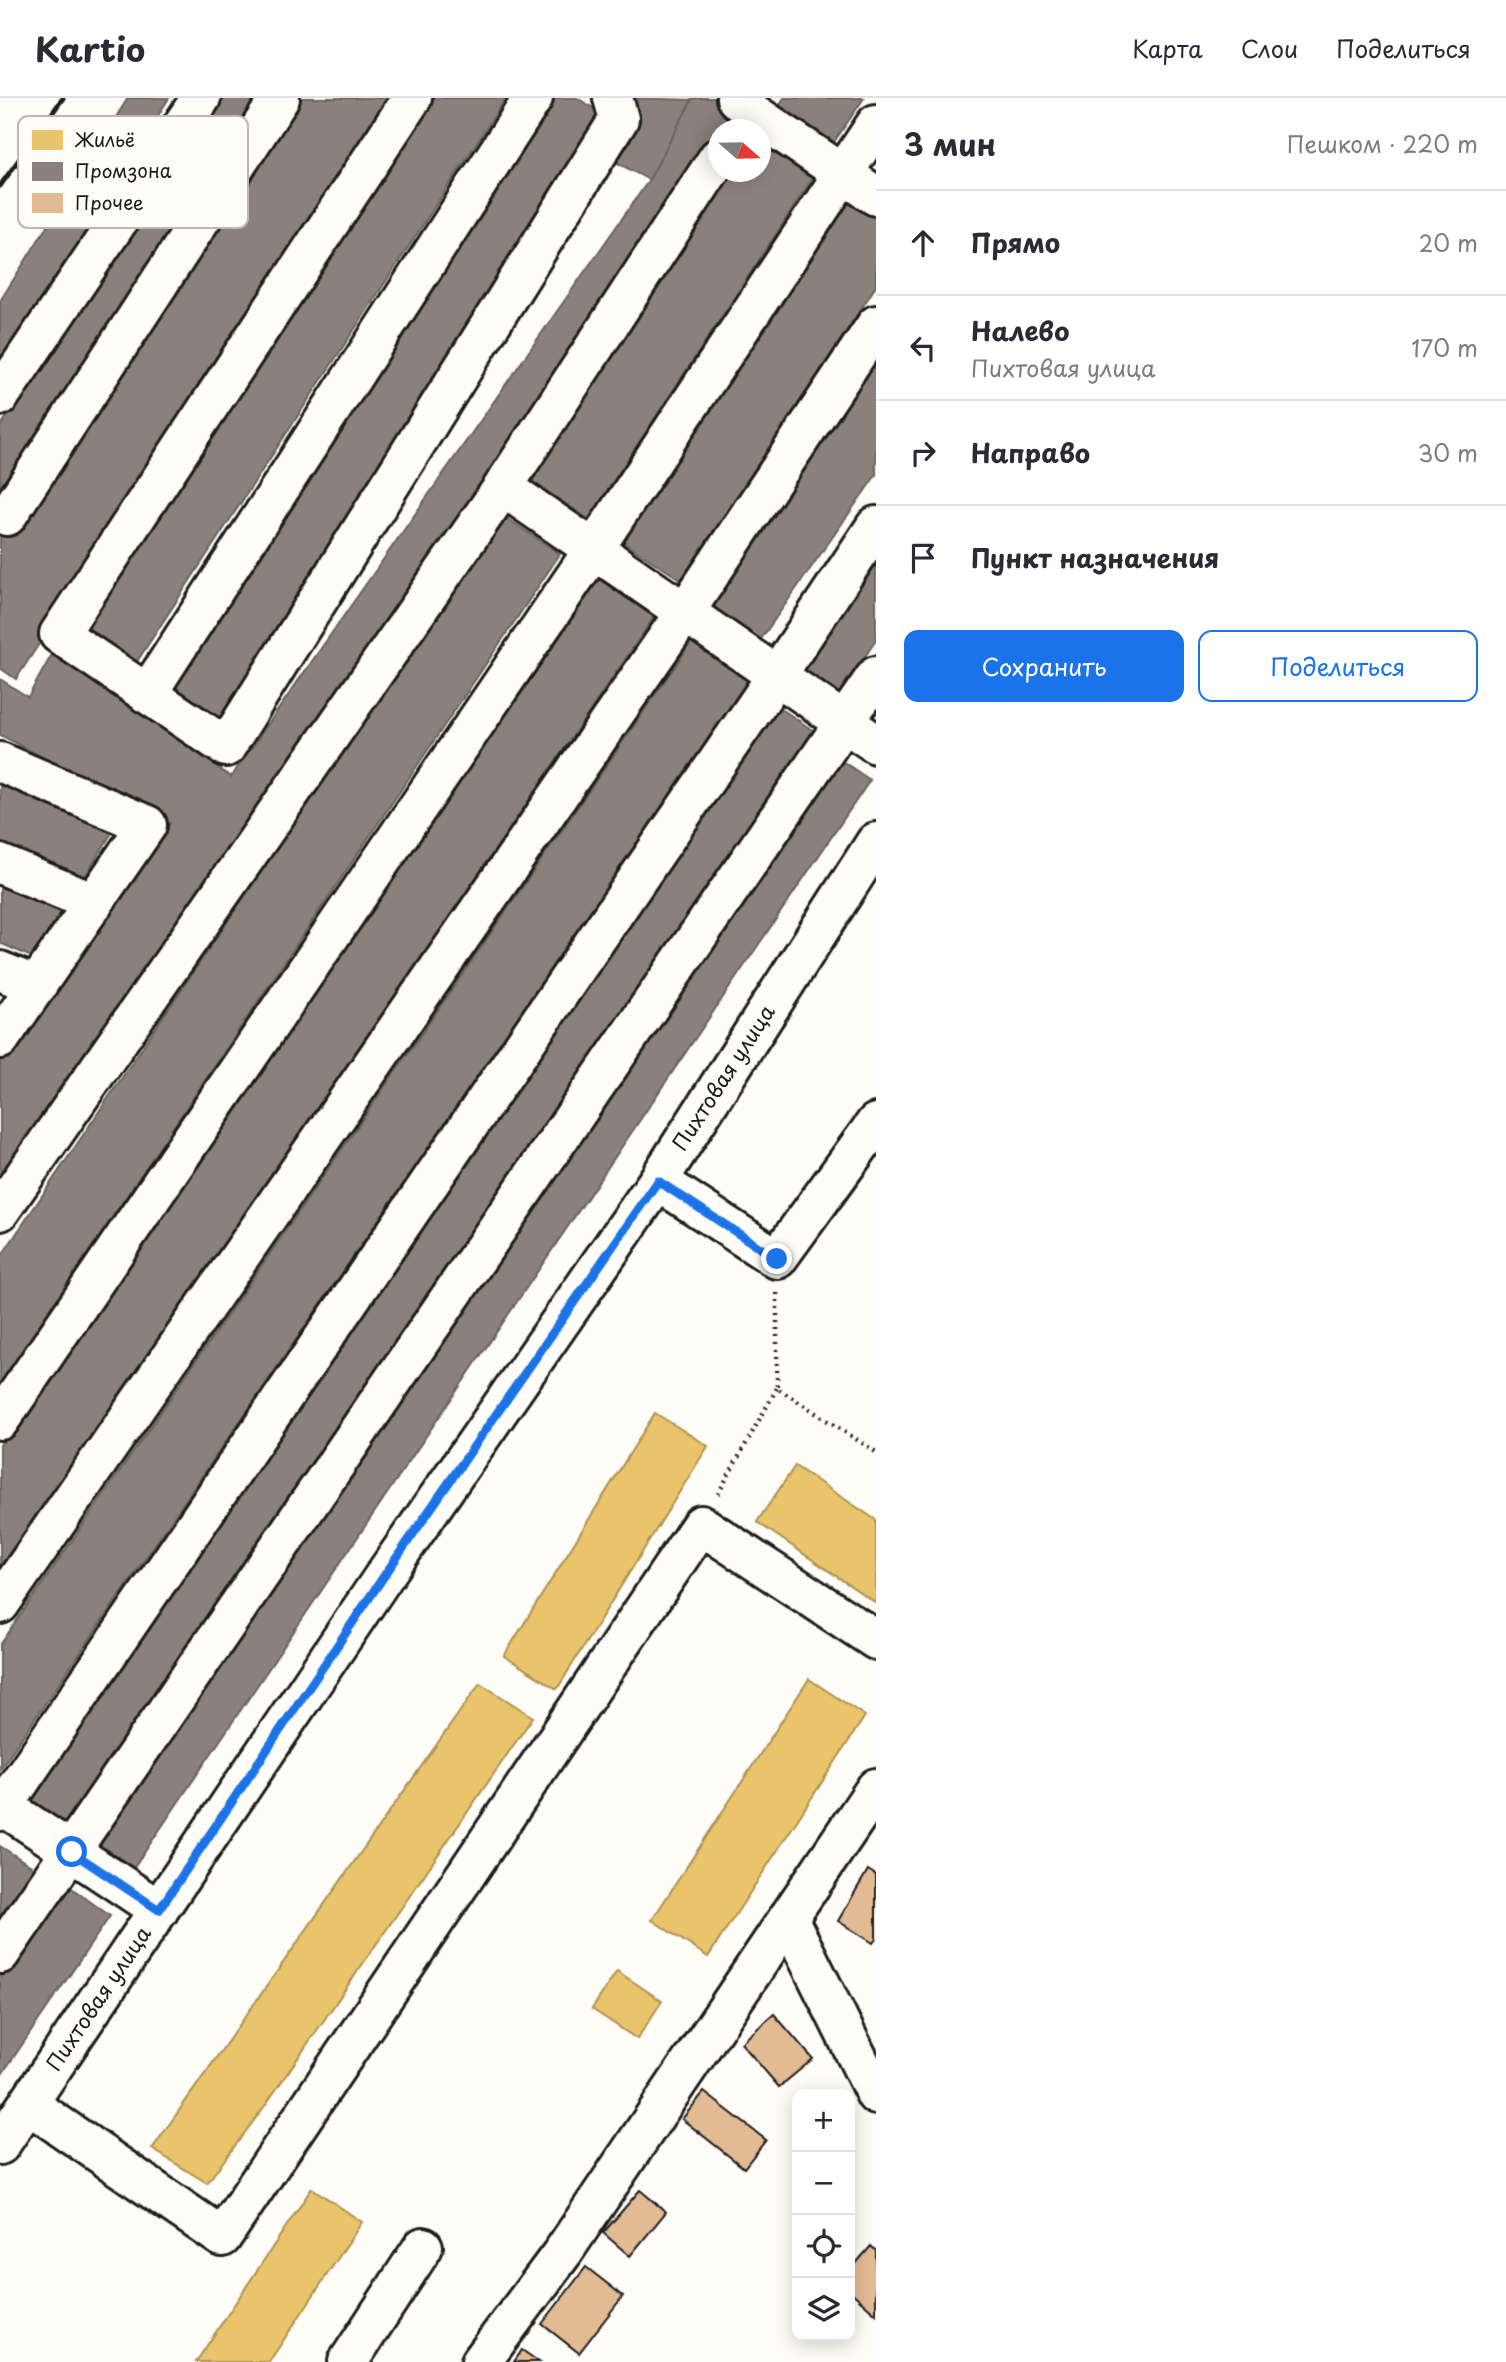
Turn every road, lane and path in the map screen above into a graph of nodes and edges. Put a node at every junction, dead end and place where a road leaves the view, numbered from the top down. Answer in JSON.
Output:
{"nodes":[{"id":1,"x":201,"y":98,"type":"edge"},
{"id":2,"x":280,"y":98,"type":"edge"},
{"id":3,"x":412,"y":98,"type":"edge"},
{"id":4,"x":533,"y":98,"type":"edge"},
{"id":5,"x":613,"y":98,"type":"edge"},
{"id":6,"x":745,"y":109,"type":"edge"},
{"id":7,"x":189,"y":116,"type":"edge"},
{"id":8,"x":876,"y":124,"type":"edge"},
{"id":9,"x":248,"y":147,"type":"edge"},
{"id":10,"x":842,"y":173,"type":"junction"},
{"id":11,"x":708,"y":175,"type":"edge"},
{"id":12,"x":876,"y":196,"type":"edge"},
{"id":13,"x":113,"y":228,"type":"edge"},
{"id":14,"x":195,"y":228,"type":"edge"},
{"id":15,"x":876,"y":325,"type":"edge"},
{"id":16,"x":0,"y":396,"type":"edge"},
{"id":17,"x":503,"y":486,"type":"junction"},
{"id":18,"x":7,"y":516,"type":"dead end"},
{"id":19,"x":876,"y":526,"type":"edge"},
{"id":20,"x":594,"y":549,"type":"junction"},
{"id":21,"x":685,"y":612,"type":"junction"},
{"id":22,"x":777,"y":676,"type":"junction"},
{"id":23,"x":876,"y":676,"type":"edge"},
{"id":24,"x":147,"y":694,"type":"junction"},
{"id":25,"x":845,"y":723,"type":"junction"},
{"id":26,"x":876,"y":744,"type":"edge"},
{"id":27,"x":0,"y":762,"type":"edge"},
{"id":28,"x":876,"y":842,"type":"edge"},
{"id":29,"x":0,"y":864,"type":"edge"},
{"id":30,"x":94,"y":903,"type":"junction"},
{"id":31,"x":0,"y":971,"type":"edge"},
{"id":32,"x":37,"y":986,"type":"junction"},
{"id":33,"x":0,"y":1039,"type":"edge"},
{"id":34,"x":876,"y":1123,"type":"edge"},
{"id":35,"x":658,"y":1181,"type":"junction"},
{"id":36,"x":0,"y":1212,"type":"edge"},
{"id":37,"x":777,"y":1259,"type":"junction"},
{"id":38,"x":777,"y":1388,"type":"junction"},
{"id":39,"x":0,"y":1420,"type":"edge"},
{"id":40,"x":876,"y":1452,"type":"edge"},
{"id":41,"x":701,"y":1525,"type":"junction"},
{"id":42,"x":0,"y":1604,"type":"edge"},
{"id":43,"x":876,"y":1640,"type":"edge"},
{"id":44,"x":876,"y":1788,"type":"edge"},
{"id":45,"x":1,"y":1807,"type":"edge"},
{"id":46,"x":72,"y":1852,"type":"junction"},
{"id":47,"x":159,"y":1910,"type":"junction"},
{"id":48,"x":788,"y":1918,"type":"junction"},
{"id":49,"x":0,"y":1954,"type":"edge"},
{"id":50,"x":876,"y":2095,"type":"edge"},
{"id":51,"x":28,"y":2104,"type":"junction"},
{"id":52,"x":0,"y":2145,"type":"edge"},
{"id":53,"x":423,"y":2247,"type":"dead end"},
{"id":54,"x":348,"y":2362,"type":"edge"},
{"id":55,"x":481,"y":2362,"type":"edge"}],
"edges":[{"from":1,"to":7,"type":"street"},
{"from":2,"to":9,"type":"street"},
{"from":3,"to":24,"type":"street"},
{"from":4,"to":24,"type":"street"},
{"from":5,"to":24,"type":"street"},
{"from":6,"to":10,"type":"street"},
{"from":8,"to":10,"type":"street"},
{"from":10,"to":12,"type":"street"},
{"from":10,"to":20,"type":"street"},
{"from":11,"to":17,"type":"street"},
{"from":13,"to":16,"type":"street"},
{"from":14,"to":18,"type":"street"},
{"from":15,"to":21,"type":"street"},
{"from":17,"to":20,"type":"street"},
{"from":17,"to":36,"type":"street"},
{"from":19,"to":22,"type":"street"},
{"from":20,"to":21,"type":"street"},
{"from":20,"to":39,"type":"street"},
{"from":21,"to":22,"type":"street"},
{"from":21,"to":42,"type":"street"},
{"from":22,"to":25,"type":"street"},
{"from":22,"to":45,"type":"street"},
{"from":23,"to":25,"type":"street"},
{"from":25,"to":26,"type":"street"},
{"from":25,"to":46,"type":"street"},
{"from":27,"to":30,"type":"street"},
{"from":28,"to":35,"type":"street","name":"Пихтовая улица"},
{"from":29,"to":30,"type":"street"},
{"from":30,"to":32,"type":"street"},
{"from":31,"to":32,"type":"street"},
{"from":32,"to":33,"type":"street"},
{"from":34,"to":37,"type":"street"},
{"from":35,"to":37,"type":"street"},
{"from":35,"to":47,"type":"street","name":"Пихтовая улица"},
{"from":37,"to":38,"type":"path"},
{"from":38,"to":40,"type":"path"},
{"from":38,"to":41,"type":"path"},
{"from":41,"to":43,"type":"street"},
{"from":41,"to":51,"type":"street"},
{"from":44,"to":48,"type":"street"},
{"from":45,"to":46,"type":"street"},
{"from":46,"to":47,"type":"street"},
{"from":46,"to":49,"type":"street"},
{"from":47,"to":51,"type":"street","name":"Пихтовая улица"},
{"from":48,"to":50,"type":"street"},
{"from":48,"to":55,"type":"street"},
{"from":51,"to":52,"type":"street","name":"Пихтовая улица"},
{"from":53,"to":54,"type":"street"}]}
